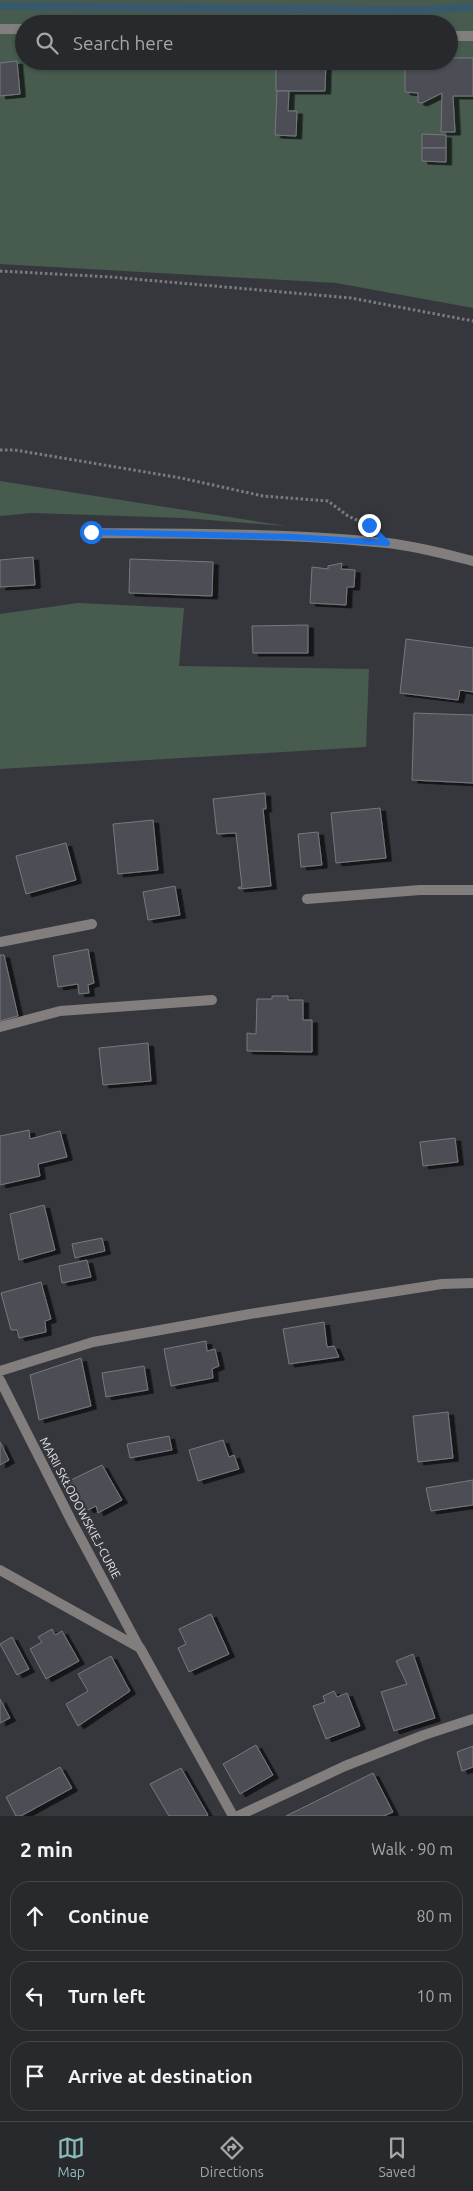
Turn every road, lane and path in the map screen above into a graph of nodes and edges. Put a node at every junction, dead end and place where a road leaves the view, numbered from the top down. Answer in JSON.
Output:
{"nodes":[{"id":1,"x":0,"y":29,"type":"edge"},
{"id":2,"x":15,"y":29,"type":"edge"},
{"id":3,"x":458,"y":36,"type":"edge"},
{"id":4,"x":473,"y":36,"type":"edge"},
{"id":5,"x":0,"y":271,"type":"edge"},
{"id":6,"x":473,"y":321,"type":"edge"},
{"id":7,"x":0,"y":450,"type":"edge"},
{"id":8,"x":362,"y":522,"type":"dead end"},
{"id":9,"x":91,"y":532,"type":"dead end"},
{"id":10,"x":473,"y":561,"type":"edge"},
{"id":11,"x":473,"y":890,"type":"edge"},
{"id":12,"x":307,"y":899,"type":"dead end"},
{"id":13,"x":92,"y":924,"type":"dead end"},
{"id":14,"x":0,"y":942,"type":"edge"},
{"id":15,"x":212,"y":1000,"type":"dead end"},
{"id":16,"x":0,"y":1027,"type":"edge"},
{"id":17,"x":473,"y":1283,"type":"edge"},
{"id":18,"x":0,"y":1371,"type":"edge"},
{"id":19,"x":0,"y":1380,"type":"edge"},
{"id":20,"x":0,"y":1570,"type":"edge"},
{"id":21,"x":140,"y":1648,"type":"junction"},
{"id":22,"x":473,"y":1719,"type":"edge"},
{"id":23,"x":233,"y":1816,"type":"edge"},
{"id":24,"x":238,"y":1816,"type":"edge"}],
"edges":[{"from":1,"to":2,"type":"street"},
{"from":3,"to":4,"type":"street"},
{"from":5,"to":6,"type":"path"},
{"from":7,"to":8,"type":"path"},
{"from":9,"to":10,"type":"street"},
{"from":11,"to":12,"type":"street"},
{"from":13,"to":14,"type":"street"},
{"from":15,"to":16,"type":"street"},
{"from":17,"to":18,"type":"street"},
{"from":19,"to":21,"type":"street","name":"MARII SKŁODOWSKIEJ-CURIE"},
{"from":20,"to":21,"type":"street"},
{"from":21,"to":23,"type":"street","name":"MARII SKŁODOWSKIEJ-CURIE"},
{"from":22,"to":24,"type":"street"}]}
